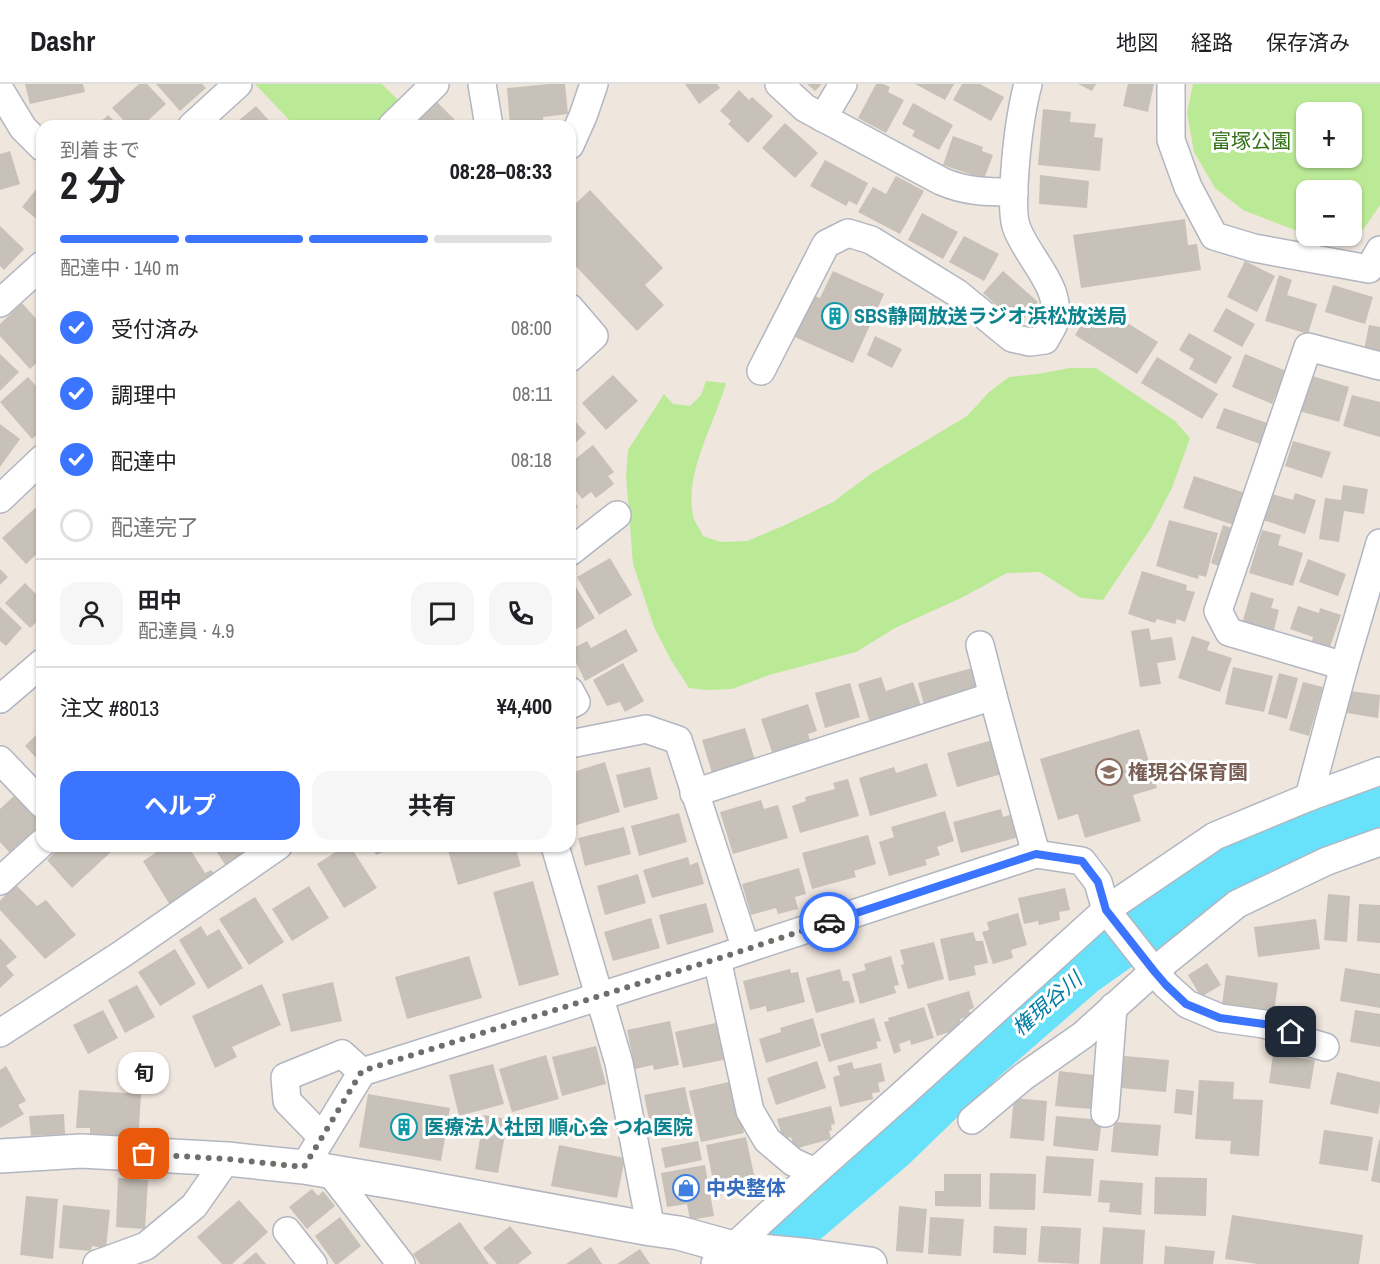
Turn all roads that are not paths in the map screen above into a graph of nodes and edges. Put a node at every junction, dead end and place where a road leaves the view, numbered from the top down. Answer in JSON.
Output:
{"nodes":[{"id":1,"x":238,"y":84,"type":"edge"},
{"id":2,"x":435,"y":84,"type":"edge"},
{"id":3,"x":482,"y":84,"type":"edge"},
{"id":4,"x":594,"y":84,"type":"edge"},
{"id":5,"x":779,"y":84,"type":"edge"},
{"id":6,"x":843,"y":84,"type":"edge"},
{"id":7,"x":1028,"y":84,"type":"edge"},
{"id":8,"x":1171,"y":84,"type":"edge"},
{"id":9,"x":0,"y":90,"type":"edge"},
{"id":10,"x":823,"y":118,"type":"junction"},
{"id":11,"x":199,"y":120,"type":"edge"},
{"id":12,"x":398,"y":120,"type":"edge"},
{"id":13,"x":488,"y":120,"type":"edge"},
{"id":14,"x":576,"y":132,"type":"edge"},
{"id":15,"x":36,"y":141,"type":"edge"},
{"id":16,"x":1014,"y":192,"type":"junction"},
{"id":17,"x":1380,"y":250,"type":"edge"},
{"id":18,"x":36,"y":270,"type":"edge"},
{"id":19,"x":0,"y":303,"type":"edge"},
{"id":20,"x":576,"y":315,"type":"edge"},
{"id":21,"x":576,"y":352,"type":"edge"},
{"id":22,"x":1380,"y":366,"type":"edge"},
{"id":23,"x":761,"y":371,"type":"dead end"},
{"id":24,"x":36,"y":465,"type":"edge"},
{"id":25,"x":0,"y":498,"type":"edge"},
{"id":26,"x":617,"y":515,"type":"dead end"},
{"id":27,"x":1380,"y":543,"type":"edge"},
{"id":28,"x":576,"y":547,"type":"edge"},
{"id":29,"x":980,"y":645,"type":"dead end"},
{"id":30,"x":1344,"y":666,"type":"junction"},
{"id":31,"x":36,"y":668,"type":"edge"},
{"id":32,"x":993,"y":696,"type":"junction"},
{"id":33,"x":0,"y":699,"type":"edge"},
{"id":34,"x":576,"y":743,"type":"edge"},
{"id":35,"x":0,"y":760,"type":"edge"},
{"id":36,"x":1380,"y":771,"type":"edge"},
{"id":37,"x":694,"y":794,"type":"junction"},
{"id":38,"x":1308,"y":797,"type":"junction"},
{"id":39,"x":36,"y":798,"type":"edge"},
{"id":40,"x":1380,"y":842,"type":"edge"},
{"id":41,"x":36,"y":848,"type":"edge"},
{"id":42,"x":269,"y":852,"type":"edge"},
{"id":43,"x":557,"y":852,"type":"edge"},
{"id":44,"x":1036,"y":854,"type":"junction"},
{"id":45,"x":0,"y":881,"type":"edge"},
{"id":46,"x":1106,"y":910,"type":"junction"},
{"id":47,"x":746,"y":949,"type":"junction"},
{"id":48,"x":717,"y":959,"type":"junction"},
{"id":49,"x":1149,"y":964,"type":"junction"},
{"id":50,"x":599,"y":997,"type":"junction"},
{"id":51,"x":1113,"y":1007,"type":"junction"},
{"id":52,"x":0,"y":1033,"type":"edge"},
{"id":53,"x":1325,"y":1047,"type":"dead end"},
{"id":54,"x":362,"y":1071,"type":"junction"},
{"id":55,"x":1105,"y":1113,"type":"dead end"},
{"id":56,"x":972,"y":1120,"type":"dead end"},
{"id":57,"x":322,"y":1137,"type":"junction"},
{"id":58,"x":0,"y":1155,"type":"edge"},
{"id":59,"x":227,"y":1159,"type":"junction"},
{"id":60,"x":317,"y":1170,"type":"junction"},
{"id":61,"x":815,"y":1172,"type":"junction"},
{"id":62,"x":651,"y":1229,"type":"junction"},
{"id":63,"x":287,"y":1231,"type":"dead end"},
{"id":64,"x":724,"y":1256,"type":"edge"},
{"id":65,"x":97,"y":1264,"type":"edge"},
{"id":66,"x":313,"y":1264,"type":"edge"},
{"id":67,"x":401,"y":1264,"type":"edge"},
{"id":68,"x":870,"y":1264,"type":"edge"}],
"edges":[{"from":1,"to":11,"type":"street"},
{"from":2,"to":12,"type":"street"},
{"from":3,"to":13,"type":"street"},
{"from":4,"to":14,"type":"street"},
{"from":5,"to":10,"type":"street"},
{"from":6,"to":10,"type":"street"},
{"from":7,"to":16,"type":"street"},
{"from":8,"to":17,"type":"street"},
{"from":9,"to":15,"type":"street"},
{"from":10,"to":16,"type":"street"},
{"from":16,"to":23,"type":"street"},
{"from":18,"to":19,"type":"street"},
{"from":20,"to":21,"type":"street"},
{"from":22,"to":30,"type":"street"},
{"from":24,"to":25,"type":"street"},
{"from":26,"to":28,"type":"street"},
{"from":27,"to":30,"type":"street"},
{"from":29,"to":32,"type":"street"},
{"from":30,"to":38,"type":"street"},
{"from":31,"to":33,"type":"street"},
{"from":32,"to":37,"type":"street"},
{"from":32,"to":44,"type":"street"},
{"from":34,"to":37,"type":"street"},
{"from":35,"to":39,"type":"street"},
{"from":36,"to":38,"type":"street"},
{"from":37,"to":47,"type":"street"},
{"from":38,"to":46,"type":"street"},
{"from":40,"to":49,"type":"street"},
{"from":41,"to":45,"type":"street"},
{"from":42,"to":52,"type":"street"},
{"from":43,"to":50,"type":"street"},
{"from":44,"to":46,"type":"street"},
{"from":44,"to":47,"type":"street"},
{"from":46,"to":49,"type":"street"},
{"from":46,"to":61,"type":"street"},
{"from":47,"to":48,"type":"street"},
{"from":48,"to":50,"type":"street"},
{"from":48,"to":61,"type":"street"},
{"from":49,"to":51,"type":"street"},
{"from":49,"to":53,"type":"street"},
{"from":50,"to":54,"type":"street"},
{"from":50,"to":62,"type":"street"},
{"from":51,"to":55,"type":"street"},
{"from":51,"to":56,"type":"street"},
{"from":54,"to":57,"type":"street"},
{"from":54,"to":57,"type":"street"},
{"from":57,"to":60,"type":"street"},
{"from":58,"to":59,"type":"street"},
{"from":59,"to":60,"type":"street"},
{"from":59,"to":65,"type":"street"},
{"from":60,"to":62,"type":"street"},
{"from":60,"to":67,"type":"street"},
{"from":61,"to":64,"type":"street"},
{"from":62,"to":64,"type":"street"},
{"from":63,"to":66,"type":"street"},
{"from":64,"to":68,"type":"street"}]}
